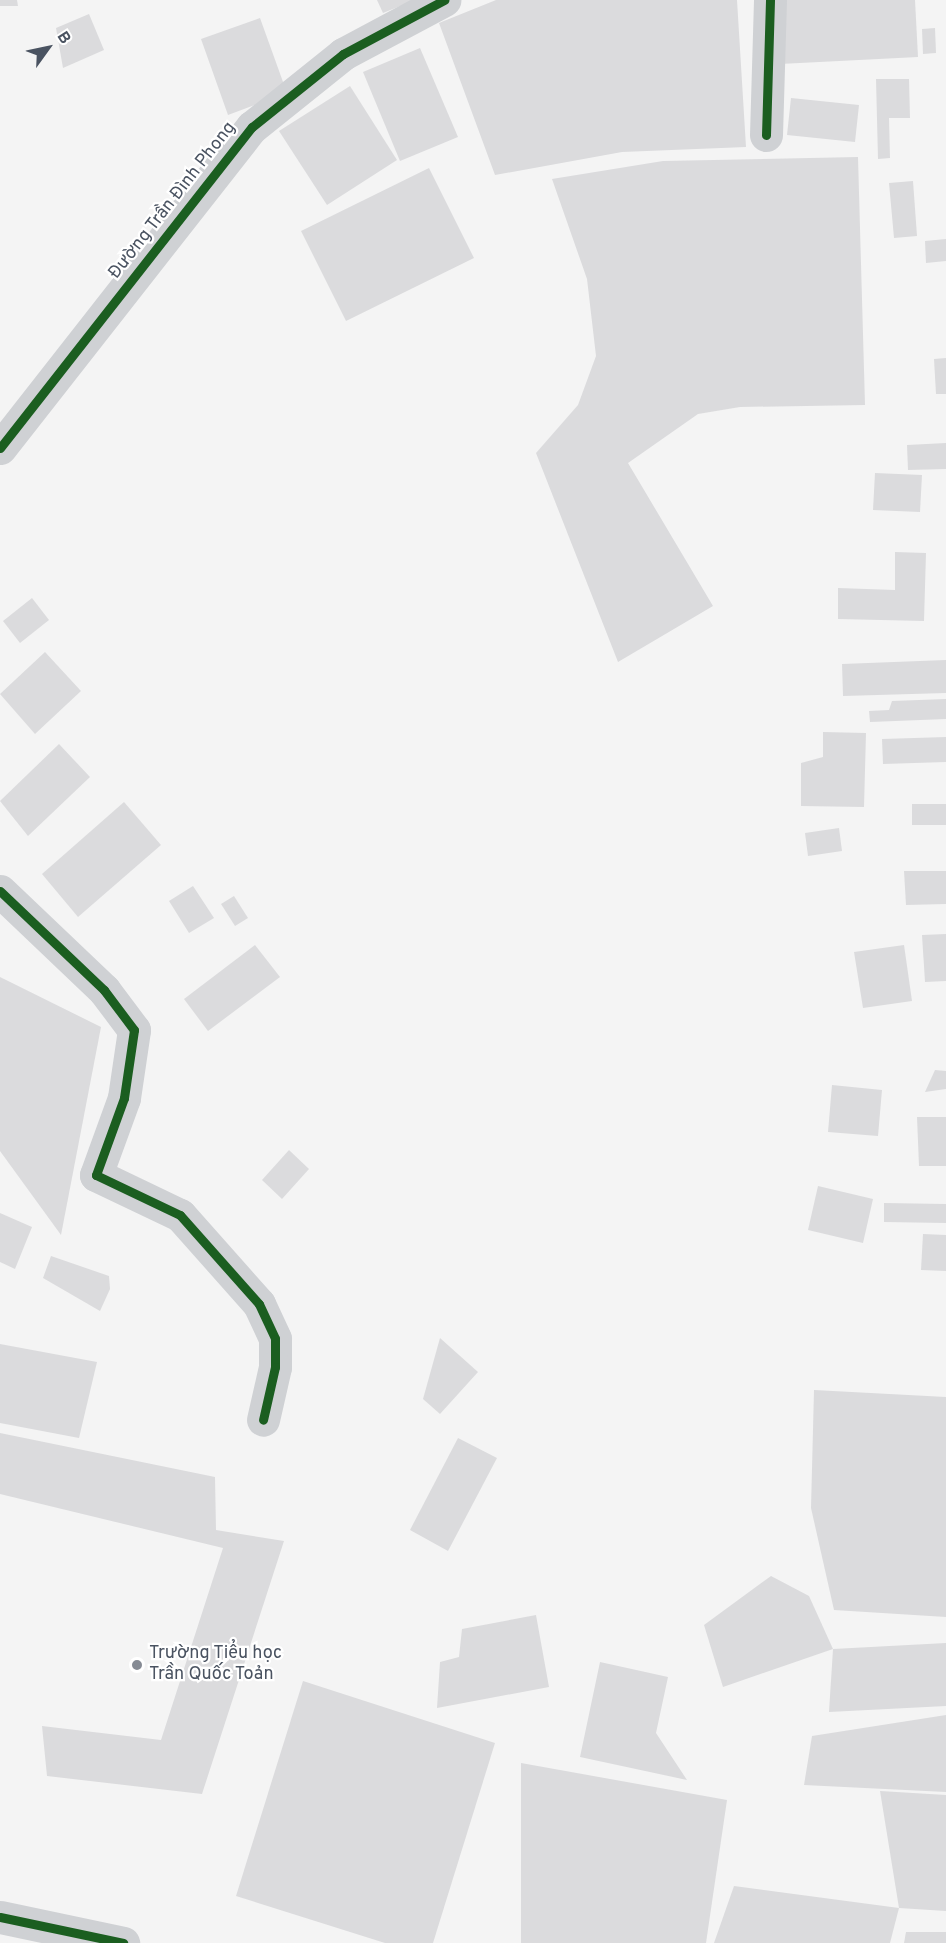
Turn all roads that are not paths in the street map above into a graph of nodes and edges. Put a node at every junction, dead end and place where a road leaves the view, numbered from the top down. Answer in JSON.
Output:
{"nodes":[{"id":1,"x":444,"y":0,"type":"edge"},
{"id":2,"x":770,"y":0,"type":"edge"},
{"id":3,"x":766,"y":135,"type":"dead end"},
{"id":4,"x":0,"y":448,"type":"edge"},
{"id":5,"x":0,"y":891,"type":"edge"},
{"id":6,"x":263,"y":1420,"type":"dead end"},
{"id":7,"x":0,"y":1917,"type":"edge"},
{"id":8,"x":123,"y":1943,"type":"edge"}],
"edges":[{"from":1,"to":4,"type":"street","name":"Đường Trần Đình Phong"},
{"from":2,"to":3,"type":"street"},
{"from":5,"to":6,"type":"street"},
{"from":7,"to":8,"type":"street"}]}
